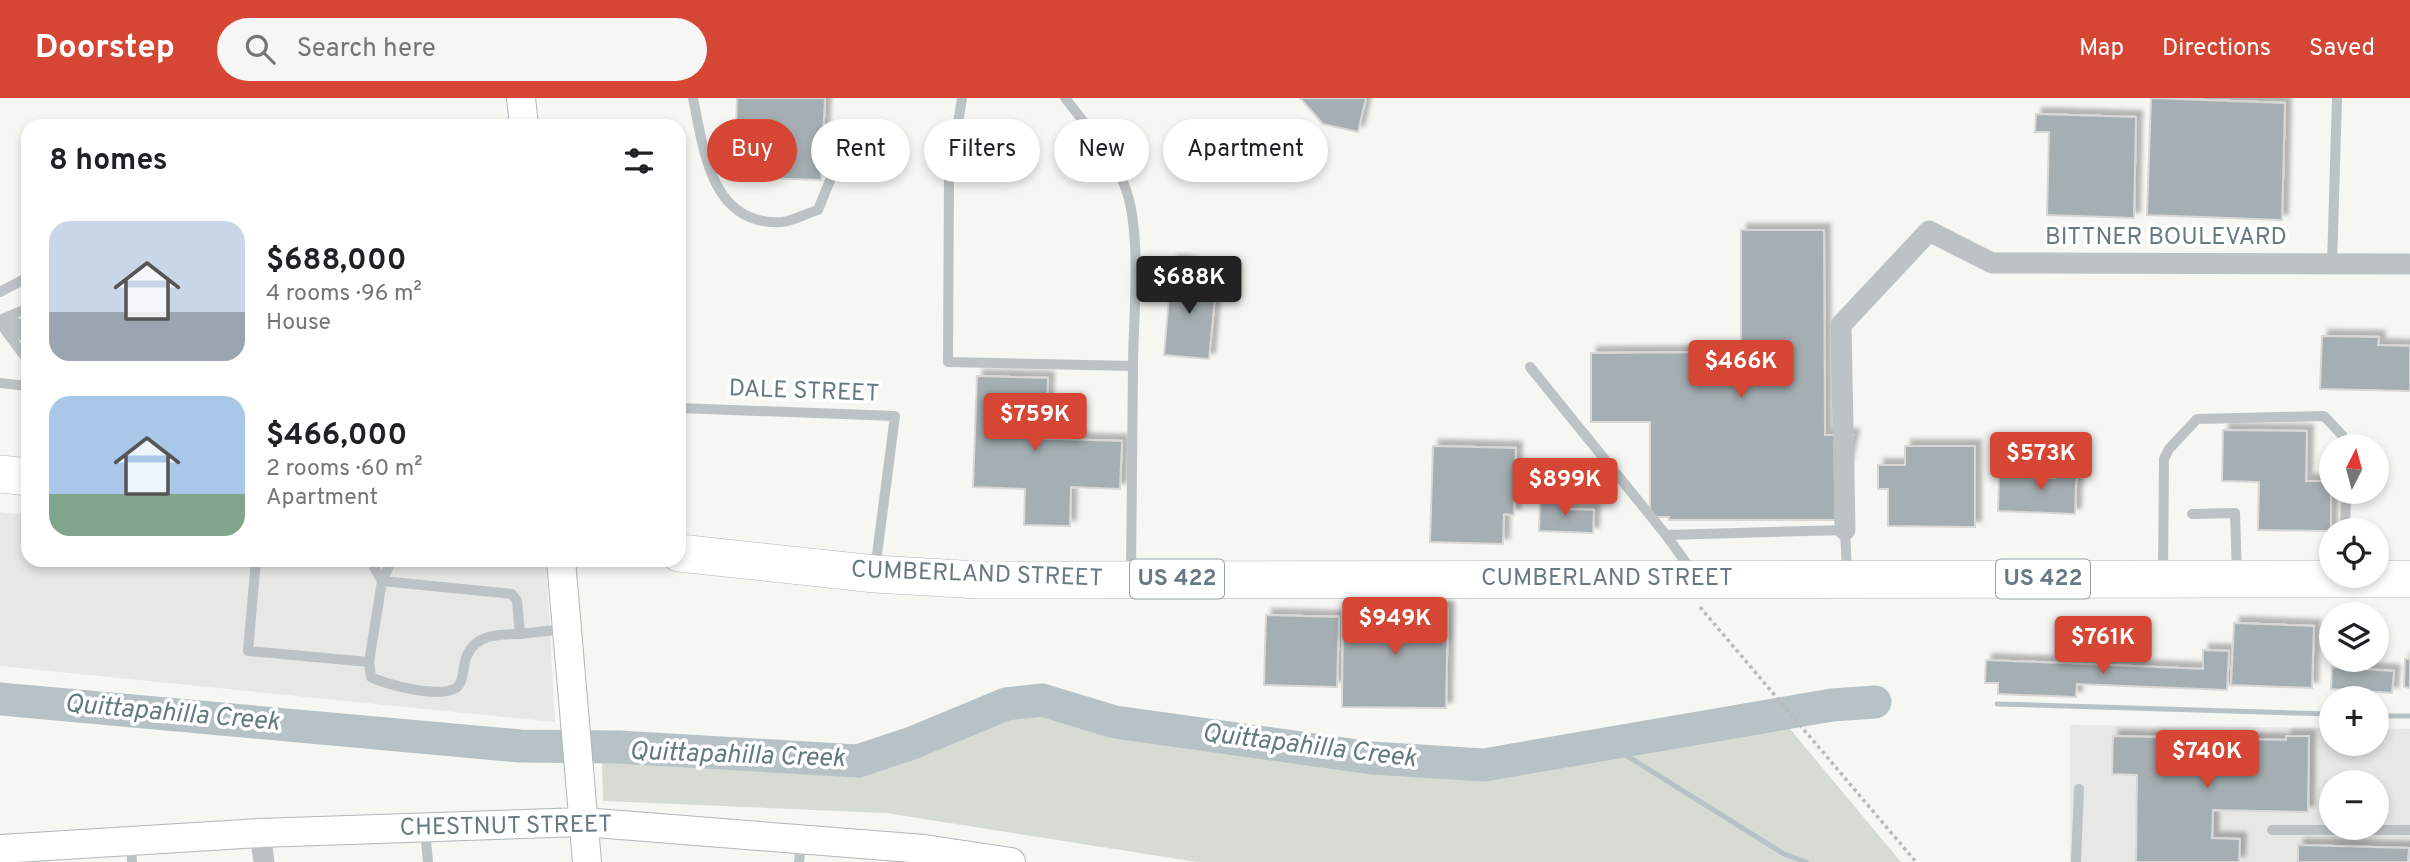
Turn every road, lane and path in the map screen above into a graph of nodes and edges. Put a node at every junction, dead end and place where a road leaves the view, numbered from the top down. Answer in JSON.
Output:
{"nodes":[{"id":1,"x":521,"y":98,"type":"edge"},
{"id":2,"x":693,"y":98,"type":"edge"},
{"id":3,"x":962,"y":98,"type":"edge"},
{"id":4,"x":1065,"y":98,"type":"edge"},
{"id":5,"x":2337,"y":98,"type":"edge"},
{"id":6,"x":523,"y":119,"type":"edge"},
{"id":7,"x":829,"y":182,"type":"edge"},
{"id":8,"x":2410,"y":264,"type":"edge"},
{"id":9,"x":2332,"y":265,"type":"junction"},
{"id":10,"x":21,"y":281,"type":"edge"},
{"id":11,"x":0,"y":292,"type":"edge"},
{"id":12,"x":21,"y":311,"type":"edge"},
{"id":13,"x":21,"y":318,"type":"edge"},
{"id":14,"x":0,"y":321,"type":"edge"},
{"id":15,"x":21,"y":324,"type":"edge"},
{"id":16,"x":21,"y":334,"type":"edge"},
{"id":17,"x":21,"y":352,"type":"edge"},
{"id":18,"x":1133,"y":366,"type":"junction"},
{"id":19,"x":1530,"y":367,"type":"dead end"},
{"id":20,"x":0,"y":383,"type":"edge"},
{"id":21,"x":21,"y":385,"type":"edge"},
{"id":22,"x":686,"y":408,"type":"edge"},
{"id":23,"x":2341,"y":434,"type":"edge"},
{"id":24,"x":0,"y":474,"type":"edge"},
{"id":25,"x":21,"y":476,"type":"edge"},
{"id":26,"x":2192,"y":514,"type":"dead end"},
{"id":27,"x":1845,"y":530,"type":"junction"},
{"id":28,"x":1666,"y":536,"type":"junction"},
{"id":29,"x":686,"y":554,"type":"edge"},
{"id":30,"x":255,"y":567,"type":"edge"},
{"id":31,"x":374,"y":567,"type":"edge"},
{"id":32,"x":389,"y":567,"type":"edge"},
{"id":33,"x":562,"y":567,"type":"edge"},
{"id":34,"x":874,"y":574,"type":"junction"},
{"id":35,"x":2319,"y":577,"type":"edge"},
{"id":36,"x":1687,"y":578,"type":"junction"},
{"id":37,"x":2237,"y":578,"type":"junction"},
{"id":38,"x":2389,"y":578,"type":"edge"},
{"id":39,"x":1130,"y":579,"type":"junction"},
{"id":40,"x":2163,"y":579,"type":"junction"},
{"id":41,"x":2410,"y":579,"type":"edge"},
{"id":42,"x":1847,"y":580,"type":"junction"},
{"id":43,"x":383,"y":581,"type":"junction"},
{"id":44,"x":567,"y":628,"type":"junction"},
{"id":45,"x":520,"y":634,"type":"junction"},
{"id":46,"x":369,"y":662,"type":"junction"},
{"id":47,"x":2079,"y":789,"type":"dead end"},
{"id":48,"x":583,"y":822,"type":"junction"},
{"id":49,"x":425,"y":828,"type":"junction"},
{"id":50,"x":2272,"y":830,"type":"dead end"},
{"id":51,"x":2410,"y":830,"type":"edge"},
{"id":52,"x":260,"y":833,"type":"junction"},
{"id":53,"x":0,"y":849,"type":"edge"},
{"id":54,"x":800,"y":850,"type":"edge"},
{"id":55,"x":132,"y":852,"type":"edge"},
{"id":56,"x":264,"y":862,"type":"edge"},
{"id":57,"x":428,"y":862,"type":"edge"},
{"id":58,"x":587,"y":862,"type":"edge"},
{"id":59,"x":1012,"y":862,"type":"edge"},
{"id":60,"x":1916,"y":862,"type":"edge"},
{"id":61,"x":2076,"y":862,"type":"edge"}],
"edges":[{"from":1,"to":6,"type":"street"},
{"from":2,"to":7,"type":"lane"},
{"from":3,"to":18,"type":"lane"},
{"from":4,"to":18,"type":"lane"},
{"from":5,"to":9,"type":"lane"},
{"from":8,"to":9,"type":"street","name":"BITTNER BOULEVARD"},
{"from":9,"to":27,"type":"street","name":"BITTNER BOULEVARD"},
{"from":10,"to":11,"type":"lane"},
{"from":12,"to":14,"type":"lane"},
{"from":13,"to":14,"type":"lane"},
{"from":14,"to":15,"type":"lane"},
{"from":14,"to":16,"type":"lane"},
{"from":14,"to":17,"type":"lane"},
{"from":18,"to":39,"type":"lane"},
{"from":19,"to":28,"type":"lane"},
{"from":20,"to":21,"type":"lane"},
{"from":22,"to":34,"type":"lane","name":"DALE STREET"},
{"from":23,"to":40,"type":"lane"},
{"from":24,"to":25,"type":"highway"},
{"from":26,"to":37,"type":"lane"},
{"from":27,"to":28,"type":"lane"},
{"from":27,"to":42,"type":"lane"},
{"from":28,"to":36,"type":"lane"},
{"from":29,"to":34,"type":"highway","name":"CUMBERLAND STREET","number":"US 422"},
{"from":30,"to":46,"type":"lane"},
{"from":31,"to":43,"type":"lane"},
{"from":32,"to":43,"type":"lane"},
{"from":33,"to":44,"type":"street"},
{"from":34,"to":39,"type":"highway","name":"CUMBERLAND STREET","number":"US 422"},
{"from":35,"to":37,"type":"highway","name":"CUMBERLAND STREET","number":"US 422"},
{"from":36,"to":39,"type":"highway","name":"CUMBERLAND STREET","number":"US 422"},
{"from":36,"to":42,"type":"highway","name":"CUMBERLAND STREET","number":"US 422"},
{"from":36,"to":60,"type":"path"},
{"from":37,"to":40,"type":"highway","name":"CUMBERLAND STREET","number":"US 422"},
{"from":38,"to":41,"type":"highway","name":"CUMBERLAND STREET","number":"US 422"},
{"from":40,"to":42,"type":"highway","name":"CUMBERLAND STREET","number":"US 422"},
{"from":43,"to":45,"type":"lane"},
{"from":43,"to":46,"type":"lane"},
{"from":44,"to":45,"type":"lane"},
{"from":44,"to":48,"type":"street"},
{"from":45,"to":46,"type":"lane"},
{"from":47,"to":61,"type":"lane"},
{"from":48,"to":49,"type":"street","name":"CHESTNUT STREET"},
{"from":48,"to":54,"type":"street","name":"CHESTNUT STREET"},
{"from":48,"to":58,"type":"street"},
{"from":49,"to":52,"type":"street","name":"CHESTNUT STREET"},
{"from":49,"to":57,"type":"lane"},
{"from":50,"to":51,"type":"lane"},
{"from":52,"to":55,"type":"street","name":"CHESTNUT STREET"},
{"from":52,"to":56,"type":"street"},
{"from":53,"to":55,"type":"street","name":"CHESTNUT STREET"},
{"from":54,"to":59,"type":"street","name":"CHESTNUT STREET"}]}
